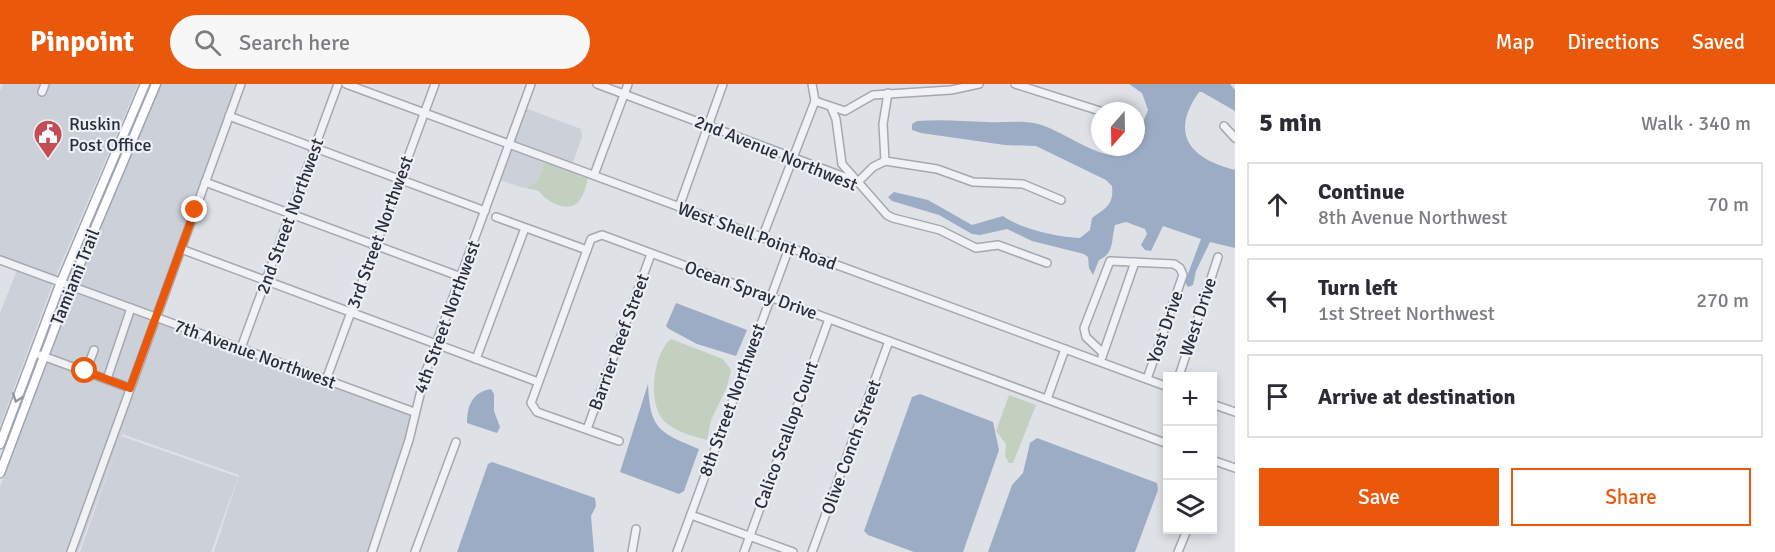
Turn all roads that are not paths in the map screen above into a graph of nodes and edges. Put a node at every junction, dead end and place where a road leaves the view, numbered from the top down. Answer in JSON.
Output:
{"nodes":[{"id":1,"x":45,"y":84,"type":"edge"},
{"id":2,"x":145,"y":84,"type":"edge"},
{"id":3,"x":156,"y":84,"type":"edge"},
{"id":4,"x":241,"y":84,"type":"edge"},
{"id":5,"x":338,"y":84,"type":"edge"},
{"id":6,"x":346,"y":84,"type":"edge"},
{"id":7,"x":435,"y":84,"type":"edge"},
{"id":8,"x":531,"y":84,"type":"edge"},
{"id":9,"x":597,"y":84,"type":"edge"},
{"id":10,"x":628,"y":84,"type":"edge"},
{"id":11,"x":723,"y":84,"type":"edge"},
{"id":12,"x":812,"y":84,"type":"edge"},
{"id":13,"x":979,"y":84,"type":"edge"},
{"id":14,"x":1015,"y":84,"type":"edge"},
{"id":15,"x":42,"y":92,"type":"dead end"},
{"id":16,"x":888,"y":93,"type":"junction"},
{"id":17,"x":624,"y":94,"type":"junction"},
{"id":18,"x":814,"y":101,"type":"junction"},
{"id":19,"x":137,"y":103,"type":"junction"},
{"id":20,"x":831,"y":107,"type":"junction"},
{"id":21,"x":1091,"y":108,"type":"edge"},
{"id":22,"x":424,"y":113,"type":"junction"},
{"id":23,"x":229,"y":116,"type":"junction"},
{"id":24,"x":707,"y":125,"type":"junction"},
{"id":25,"x":1224,"y":126,"type":"dead end"},
{"id":26,"x":1235,"y":138,"type":"edge"},
{"id":27,"x":509,"y":144,"type":"junction"},
{"id":28,"x":315,"y":147,"type":"junction"},
{"id":29,"x":129,"y":148,"type":"junction"},
{"id":30,"x":792,"y":156,"type":"junction"},
{"id":31,"x":885,"y":161,"type":"junction"},
{"id":32,"x":111,"y":164,"type":"junction"},
{"id":33,"x":594,"y":175,"type":"junction"},
{"id":34,"x":400,"y":179,"type":"junction"},
{"id":35,"x":858,"y":182,"type":"junction"},
{"id":36,"x":205,"y":183,"type":"junction"},
{"id":37,"x":1061,"y":200,"type":"dead end"},
{"id":38,"x":679,"y":207,"type":"junction"},
{"id":39,"x":485,"y":211,"type":"junction"},
{"id":40,"x":102,"y":212,"type":"junction"},
{"id":41,"x":290,"y":214,"type":"junction"},
{"id":42,"x":496,"y":217,"type":"dead end"},
{"id":43,"x":525,"y":228,"type":"junction"},
{"id":44,"x":762,"y":238,"type":"junction"},
{"id":45,"x":375,"y":246,"type":"junction"},
{"id":46,"x":789,"y":248,"type":"junction"},
{"id":47,"x":181,"y":249,"type":"junction"},
{"id":48,"x":587,"y":250,"type":"junction"},
{"id":49,"x":651,"y":254,"type":"junction"},
{"id":50,"x":1218,"y":257,"type":"dead end"},
{"id":51,"x":0,"y":260,"type":"edge"},
{"id":52,"x":1047,"y":262,"type":"dead end"},
{"id":53,"x":1135,"y":262,"type":"junction"},
{"id":54,"x":461,"y":277,"type":"junction"},
{"id":55,"x":266,"y":281,"type":"junction"},
{"id":56,"x":62,"y":282,"type":"junction"},
{"id":57,"x":71,"y":285,"type":"junction"},
{"id":58,"x":770,"y":296,"type":"junction"},
{"id":59,"x":131,"y":308,"type":"junction"},
{"id":60,"x":350,"y":312,"type":"junction"},
{"id":61,"x":156,"y":317,"type":"junction"},
{"id":62,"x":829,"y":319,"type":"junction"},
{"id":63,"x":889,"y":341,"type":"junction"},
{"id":64,"x":436,"y":344,"type":"junction"},
{"id":65,"x":241,"y":348,"type":"junction"},
{"id":66,"x":1065,"y":349,"type":"junction"},
{"id":67,"x":94,"y":350,"type":"dead end"},
{"id":68,"x":34,"y":353,"type":"junction"},
{"id":69,"x":1103,"y":353,"type":"junction"},
{"id":70,"x":43,"y":356,"type":"junction"},
{"id":71,"x":476,"y":359,"type":"junction"},
{"id":72,"x":1100,"y":362,"type":"junction"},
{"id":73,"x":86,"y":371,"type":"junction"},
{"id":74,"x":1180,"y":372,"type":"edge"},
{"id":75,"x":107,"y":379,"type":"junction"},
{"id":76,"x":326,"y":380,"type":"junction"},
{"id":77,"x":1148,"y":380,"type":"junction"},
{"id":78,"x":538,"y":382,"type":"junction"},
{"id":79,"x":1163,"y":386,"type":"edge"},
{"id":80,"x":130,"y":388,"type":"junction"},
{"id":81,"x":1047,"y":399,"type":"junction"},
{"id":82,"x":1217,"y":406,"type":"edge"},
{"id":83,"x":414,"y":412,"type":"junction"},
{"id":84,"x":1235,"y":412,"type":"edge"},
{"id":85,"x":587,"y":429,"type":"junction"},
{"id":86,"x":619,"y":441,"type":"dead end"},
{"id":87,"x":456,"y":442,"type":"dead end"},
{"id":88,"x":1163,"y":442,"type":"edge"},
{"id":89,"x":0,"y":444,"type":"edge"},
{"id":90,"x":1217,"y":462,"type":"edge"},
{"id":91,"x":1235,"y":468,"type":"edge"},
{"id":92,"x":0,"y":473,"type":"edge"},
{"id":93,"x":691,"y":515,"type":"junction"},
{"id":94,"x":636,"y":529,"type":"dead end"},
{"id":95,"x":1185,"y":534,"type":"edge"},
{"id":96,"x":750,"y":536,"type":"junction"},
{"id":97,"x":71,"y":552,"type":"edge"},
{"id":98,"x":372,"y":552,"type":"edge"},
{"id":99,"x":415,"y":552,"type":"edge"},
{"id":100,"x":632,"y":552,"type":"edge"},
{"id":101,"x":677,"y":552,"type":"edge"},
{"id":102,"x":744,"y":552,"type":"edge"},
{"id":103,"x":793,"y":552,"type":"edge"},
{"id":104,"x":812,"y":552,"type":"edge"},
{"id":105,"x":1178,"y":552,"type":"edge"}],
"edges":[{"from":1,"to":15,"type":"street"},
{"from":2,"to":19,"type":"main road","name":"Tamiami Trail"},
{"from":3,"to":29,"type":"main road","name":"Tamiami Trail"},
{"from":4,"to":23,"type":"street"},
{"from":5,"to":28,"type":"street","name":"2nd Street Northwest"},
{"from":6,"to":22,"type":"street","name":"West Shell Point Road"},
{"from":7,"to":22,"type":"street","name":"3rd Street Northwest"},
{"from":8,"to":27,"type":"street","name":"4th Street Northwest"},
{"from":9,"to":17,"type":"street","name":"2nd Avenue Northwest"},
{"from":10,"to":17,"type":"street"},
{"from":11,"to":24,"type":"street"},
{"from":12,"to":18,"type":"street"},
{"from":13,"to":16,"type":"street"},
{"from":14,"to":21,"type":"street"},
{"from":16,"to":20,"type":"street"},
{"from":16,"to":31,"type":"street"},
{"from":17,"to":24,"type":"street","name":"2nd Avenue Northwest"},
{"from":17,"to":33,"type":"street"},
{"from":18,"to":20,"type":"street"},
{"from":18,"to":30,"type":"street"},
{"from":19,"to":29,"type":"main road"},
{"from":19,"to":32,"type":"main road","name":"Tamiami Trail"},
{"from":20,"to":35,"type":"street"},
{"from":22,"to":27,"type":"street","name":"West Shell Point Road"},
{"from":22,"to":34,"type":"street","name":"3rd Street Northwest"},
{"from":23,"to":28,"type":"street"},
{"from":23,"to":36,"type":"street"},
{"from":24,"to":30,"type":"street","name":"2nd Avenue Northwest"},
{"from":24,"to":38,"type":"street"},
{"from":25,"to":26,"type":"street"},
{"from":27,"to":33,"type":"street","name":"West Shell Point Road"},
{"from":27,"to":39,"type":"street","name":"4th Street Northwest"},
{"from":28,"to":34,"type":"street"},
{"from":28,"to":41,"type":"street","name":"2nd Street Northwest"},
{"from":29,"to":40,"type":"main road","name":"Tamiami Trail"},
{"from":30,"to":35,"type":"street","name":"2nd Avenue Northwest"},
{"from":30,"to":44,"type":"street"},
{"from":31,"to":35,"type":"street"},
{"from":31,"to":37,"type":"street"},
{"from":32,"to":40,"type":"main road"},
{"from":32,"to":56,"type":"main road","name":"Tamiami Trail"},
{"from":33,"to":38,"type":"street","name":"West Shell Point Road"},
{"from":34,"to":39,"type":"street"},
{"from":34,"to":45,"type":"street","name":"3rd Street Northwest"},
{"from":35,"to":52,"type":"street","name":"2nd Avenue Northwest"},
{"from":36,"to":41,"type":"street"},
{"from":36,"to":47,"type":"street"},
{"from":38,"to":44,"type":"street","name":"West Shell Point Road"},
{"from":39,"to":54,"type":"street","name":"4th Street Northwest"},
{"from":40,"to":57,"type":"main road","name":"Tamiami Trail"},
{"from":41,"to":45,"type":"street"},
{"from":41,"to":55,"type":"street","name":"2nd Street Northwest"},
{"from":42,"to":43,"type":"street"},
{"from":43,"to":48,"type":"street"},
{"from":43,"to":71,"type":"street"},
{"from":44,"to":46,"type":"street","name":"West Shell Point Road"},
{"from":45,"to":54,"type":"street"},
{"from":45,"to":60,"type":"street","name":"3rd Street Northwest"},
{"from":46,"to":58,"type":"street","name":"8th Street Northwest"},
{"from":46,"to":66,"type":"street","name":"West Shell Point Road"},
{"from":47,"to":55,"type":"street"},
{"from":47,"to":61,"type":"street"},
{"from":48,"to":49,"type":"street","name":"Ocean Spray Drive"},
{"from":48,"to":78,"type":"street"},
{"from":49,"to":58,"type":"street","name":"Ocean Spray Drive"},
{"from":49,"to":85,"type":"street","name":"Barrier Reef Street"},
{"from":50,"to":74,"type":"street","name":"West Drive"},
{"from":51,"to":56,"type":"street","name":"7th Avenue Northwest"},
{"from":53,"to":69,"type":"street"},
{"from":53,"to":69,"type":"street"},
{"from":53,"to":77,"type":"street","name":"Yost Drive"},
{"from":54,"to":64,"type":"street","name":"4th Street Northwest"},
{"from":55,"to":60,"type":"street"},
{"from":55,"to":65,"type":"street","name":"2nd Street Northwest"},
{"from":56,"to":57,"type":"street","name":"7th Avenue Northwest"},
{"from":56,"to":68,"type":"main road","name":"Tamiami Trail"},
{"from":57,"to":59,"type":"street","name":"7th Avenue Northwest"},
{"from":57,"to":70,"type":"main road","name":"Tamiami Trail"},
{"from":58,"to":62,"type":"street","name":"Ocean Spray Drive"},
{"from":58,"to":93,"type":"street","name":"8th Street Northwest"},
{"from":59,"to":61,"type":"street","name":"7th Avenue Northwest"},
{"from":59,"to":75,"type":"street"},
{"from":60,"to":64,"type":"street"},
{"from":60,"to":76,"type":"street","name":"3rd Street Northwest"},
{"from":61,"to":65,"type":"street","name":"7th Avenue Northwest"},
{"from":61,"to":80,"type":"street"},
{"from":62,"to":63,"type":"street","name":"Ocean Spray Drive"},
{"from":62,"to":96,"type":"street","name":"Calico Scallop Court"},
{"from":63,"to":81,"type":"street","name":"Ocean Spray Drive"},
{"from":63,"to":104,"type":"street","name":"Olive Conch Street"},
{"from":64,"to":71,"type":"street"},
{"from":64,"to":83,"type":"street","name":"4th Street Northwest"},
{"from":65,"to":76,"type":"street","name":"7th Avenue Northwest"},
{"from":66,"to":72,"type":"street","name":"West Shell Point Road"},
{"from":66,"to":81,"type":"street"},
{"from":67,"to":73,"type":"street"},
{"from":68,"to":70,"type":"street"},
{"from":68,"to":89,"type":"main road","name":"Tamiami Trail","one_way":true},
{"from":69,"to":72,"type":"street"},
{"from":70,"to":73,"type":"street"},
{"from":70,"to":92,"type":"main road","name":"Tamiami Trail"},
{"from":71,"to":78,"type":"street"},
{"from":72,"to":77,"type":"street","name":"West Shell Point Road"},
{"from":73,"to":75,"type":"street"},
{"from":75,"to":80,"type":"street"},
{"from":76,"to":83,"type":"street","name":"7th Avenue Northwest"},
{"from":77,"to":79,"type":"street","name":"West Shell Point Road"},
{"from":78,"to":85,"type":"street"},
{"from":80,"to":97,"type":"street"},
{"from":81,"to":88,"type":"street","name":"Ocean Spray Drive"},
{"from":82,"to":84,"type":"street"},
{"from":83,"to":98,"type":"street","name":"4th Street Northwest"},
{"from":85,"to":86,"type":"street"},
{"from":87,"to":99,"type":"street"},
{"from":90,"to":91,"type":"street"},
{"from":93,"to":96,"type":"street"},
{"from":93,"to":101,"type":"street","name":"8th Street Northwest"},
{"from":94,"to":100,"type":"street"},
{"from":95,"to":105,"type":"street"},
{"from":96,"to":102,"type":"street","name":"Calico Scallop Court"},
{"from":96,"to":103,"type":"street"}]}
